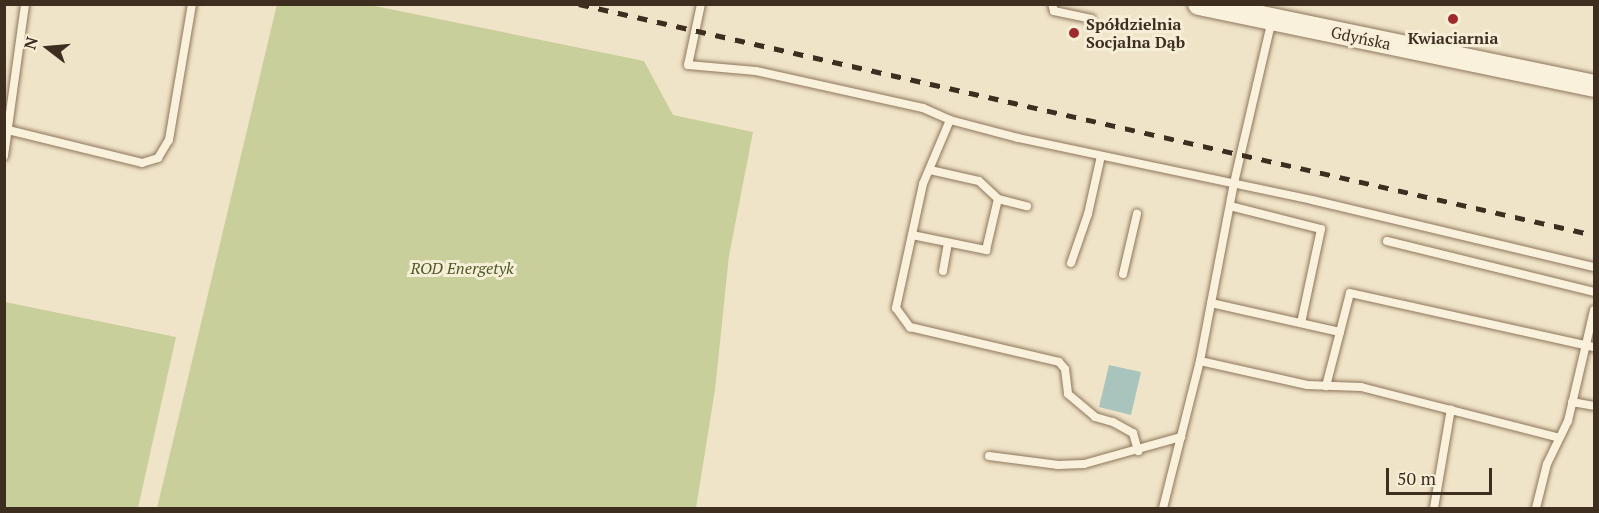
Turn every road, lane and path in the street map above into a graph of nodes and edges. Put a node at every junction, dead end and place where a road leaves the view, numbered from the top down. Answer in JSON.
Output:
{"nodes":[{"id":1,"x":25,"y":4,"type":"edge"},
{"id":2,"x":192,"y":4,"type":"edge"},
{"id":3,"x":701,"y":4,"type":"edge"},
{"id":4,"x":1052,"y":4,"type":"edge"},
{"id":5,"x":1199,"y":4,"type":"edge"},
{"id":6,"x":1090,"y":19,"type":"dead end"},
{"id":7,"x":1272,"y":20,"type":"junction"},
{"id":8,"x":1594,"y":86,"type":"edge"},
{"id":9,"x":950,"y":120,"type":"junction"},
{"id":10,"x":8,"y":130,"type":"edge"},
{"id":11,"x":4,"y":156,"type":"edge"},
{"id":12,"x":1101,"y":156,"type":"junction"},
{"id":13,"x":930,"y":170,"type":"junction"},
{"id":14,"x":1234,"y":183,"type":"junction"},
{"id":15,"x":998,"y":199,"type":"junction"},
{"id":16,"x":1027,"y":206,"type":"dead end"},
{"id":17,"x":1230,"y":206,"type":"junction"},
{"id":18,"x":1137,"y":214,"type":"dead end"},
{"id":19,"x":912,"y":235,"type":"junction"},
{"id":20,"x":1387,"y":242,"type":"dead end"},
{"id":21,"x":948,"y":243,"type":"junction"},
{"id":22,"x":1071,"y":263,"type":"dead end"},
{"id":23,"x":1594,"y":267,"type":"edge"},
{"id":24,"x":942,"y":271,"type":"dead end"},
{"id":25,"x":1123,"y":274,"type":"dead end"},
{"id":26,"x":1594,"y":292,"type":"edge"},
{"id":27,"x":1211,"y":303,"type":"junction"},
{"id":28,"x":1594,"y":310,"type":"edge"},
{"id":29,"x":1300,"y":323,"type":"junction"},
{"id":30,"x":1340,"y":332,"type":"junction"},
{"id":31,"x":1590,"y":346,"type":"edge"},
{"id":32,"x":1200,"y":361,"type":"junction"},
{"id":33,"x":1326,"y":386,"type":"junction"},
{"id":34,"x":1572,"y":402,"type":"junction"},
{"id":35,"x":1594,"y":406,"type":"edge"},
{"id":36,"x":1451,"y":409,"type":"junction"},
{"id":37,"x":1181,"y":437,"type":"junction"},
{"id":38,"x":1559,"y":438,"type":"junction"},
{"id":39,"x":1138,"y":451,"type":"junction"},
{"id":40,"x":989,"y":456,"type":"dead end"},
{"id":41,"x":1163,"y":508,"type":"edge"},
{"id":42,"x":1434,"y":508,"type":"edge"},
{"id":43,"x":1536,"y":508,"type":"edge"}],
"edges":[{"from":1,"to":10,"type":"lane"},
{"from":2,"to":10,"type":"lane"},
{"from":3,"to":9,"type":"lane"},
{"from":4,"to":6,"type":"lane"},
{"from":5,"to":7,"type":"main road","name":"Gdyńska"},
{"from":7,"to":8,"type":"main road","name":"Gdyńska"},
{"from":7,"to":14,"type":"lane"},
{"from":9,"to":12,"type":"lane"},
{"from":9,"to":13,"type":"lane"},
{"from":10,"to":11,"type":"lane"},
{"from":12,"to":14,"type":"lane"},
{"from":12,"to":22,"type":"lane"},
{"from":13,"to":15,"type":"lane"},
{"from":13,"to":19,"type":"lane"},
{"from":14,"to":17,"type":"lane"},
{"from":14,"to":23,"type":"lane"},
{"from":15,"to":16,"type":"lane"},
{"from":15,"to":21,"type":"lane"},
{"from":17,"to":27,"type":"lane"},
{"from":17,"to":29,"type":"lane"},
{"from":18,"to":25,"type":"lane"},
{"from":19,"to":21,"type":"lane"},
{"from":19,"to":39,"type":"lane"},
{"from":20,"to":26,"type":"lane"},
{"from":21,"to":24,"type":"lane"},
{"from":27,"to":29,"type":"lane"},
{"from":27,"to":32,"type":"lane"},
{"from":28,"to":31,"type":"lane"},
{"from":29,"to":30,"type":"lane"},
{"from":30,"to":31,"type":"lane"},
{"from":30,"to":33,"type":"lane"},
{"from":31,"to":34,"type":"lane"},
{"from":32,"to":33,"type":"lane"},
{"from":32,"to":37,"type":"lane"},
{"from":33,"to":36,"type":"lane"},
{"from":34,"to":35,"type":"lane"},
{"from":34,"to":38,"type":"lane"},
{"from":36,"to":38,"type":"lane"},
{"from":36,"to":42,"type":"lane"},
{"from":37,"to":39,"type":"lane"},
{"from":37,"to":41,"type":"lane"},
{"from":38,"to":43,"type":"lane"},
{"from":39,"to":40,"type":"lane"}]}
